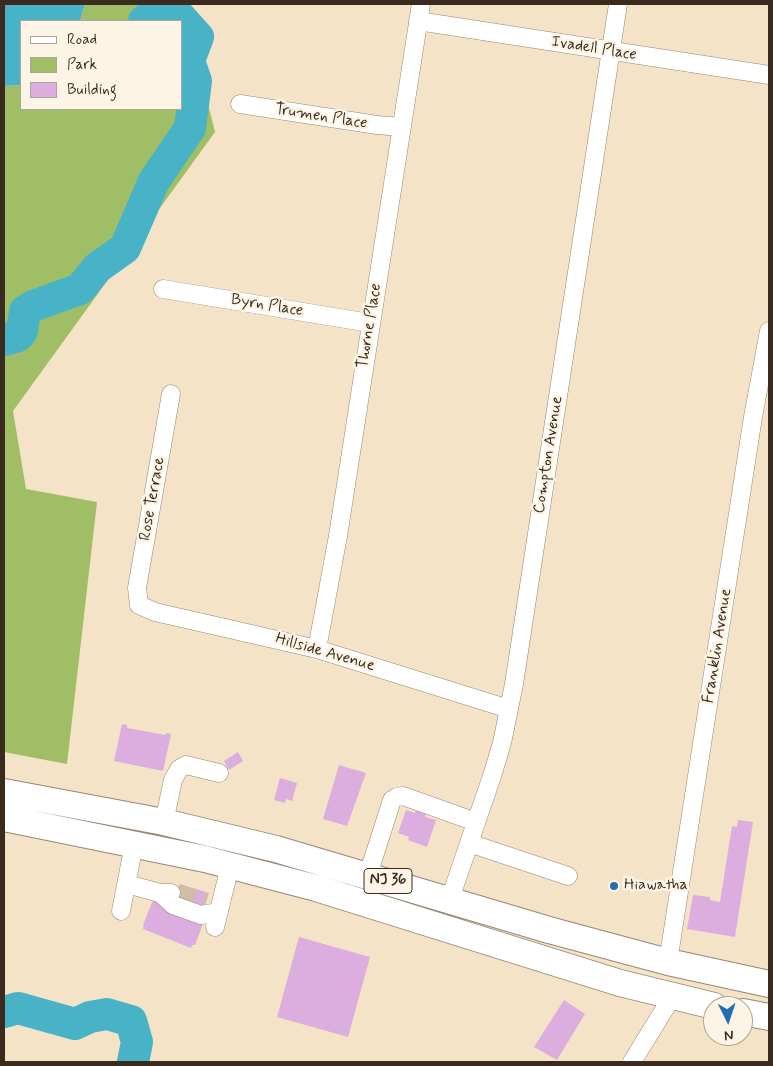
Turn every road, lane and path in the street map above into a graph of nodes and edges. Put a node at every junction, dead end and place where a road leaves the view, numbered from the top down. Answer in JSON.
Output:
{"nodes":[{"id":1,"x":618,"y":4,"type":"edge"},
{"id":2,"x":420,"y":12,"type":"edge"},
{"id":3,"x":611,"y":52,"type":"junction"},
{"id":4,"x":769,"y":75,"type":"edge"},
{"id":5,"x":240,"y":104,"type":"dead end"},
{"id":6,"x":401,"y":127,"type":"junction"},
{"id":7,"x":163,"y":289,"type":"dead end"},
{"id":8,"x":370,"y":323,"type":"junction"},
{"id":9,"x":769,"y":331,"type":"edge"},
{"id":10,"x":767,"y":351,"type":"edge"},
{"id":11,"x":171,"y":394,"type":"dead end"},
{"id":12,"x":139,"y":605,"type":"joint"},
{"id":13,"x":317,"y":649,"type":"junction"},
{"id":14,"x":509,"y":709,"type":"junction"},
{"id":15,"x":219,"y":773,"type":"dead end"},
{"id":16,"x":4,"y":792,"type":"edge"},
{"id":17,"x":4,"y":818,"type":"edge"},
{"id":18,"x":164,"y":822,"type":"junction"},
{"id":19,"x":476,"y":822,"type":"junction"},
{"id":20,"x":469,"y":843,"type":"junction"},
{"id":21,"x":134,"y":844,"type":"junction"},
{"id":22,"x":230,"y":866,"type":"junction"},
{"id":23,"x":368,"y":874,"type":"junction"},
{"id":24,"x":568,"y":876,"type":"dead end"},
{"id":25,"x":127,"y":884,"type":"junction"},
{"id":26,"x":450,"y":899,"type":"junction"},
{"id":27,"x":121,"y":911,"type":"dead end"},
{"id":28,"x":668,"y":962,"type":"junction"},
{"id":29,"x":769,"y":984,"type":"edge"},
{"id":30,"x":672,"y":996,"type":"junction"},
{"id":31,"x":703,"y":1003,"type":"edge"},
{"id":32,"x":632,"y":1062,"type":"edge"}],
"edges":[{"from":1,"to":3,"type":"street","name":"Compton Avenue"},
{"from":2,"to":3,"type":"street","name":"Ivadell Place"},
{"from":2,"to":6,"type":"street","name":"Thorne Place"},
{"from":3,"to":4,"type":"street","name":"Ivadell Place"},
{"from":3,"to":14,"type":"street","name":"Compton Avenue"},
{"from":5,"to":6,"type":"street","name":"Trumen Place"},
{"from":6,"to":8,"type":"street","name":"Thorne Place"},
{"from":7,"to":8,"type":"street","name":"Byrn Place"},
{"from":8,"to":13,"type":"street","name":"Thorne Place"},
{"from":9,"to":10,"type":"street","name":"Franklin Avenue"},
{"from":10,"to":28,"type":"street","name":"Franklin Avenue"},
{"from":11,"to":12,"type":"street","name":"Rose Terrace"},
{"from":12,"to":13,"type":"street","name":"Hillside Avenue"},
{"from":13,"to":14,"type":"street","name":"Hillside Avenue"},
{"from":14,"to":19,"type":"street","name":"Compton Avenue"},
{"from":15,"to":18,"type":"street"},
{"from":16,"to":18,"type":"highway","number":"NJ 36"},
{"from":17,"to":21,"type":"highway","number":"NJ 36"},
{"from":18,"to":23,"type":"highway","number":"NJ 36"},
{"from":19,"to":20,"type":"street","name":"Compton Avenue"},
{"from":19,"to":23,"type":"street"},
{"from":20,"to":24,"type":"street"},
{"from":20,"to":26,"type":"street","name":"Compton Avenue"},
{"from":21,"to":22,"type":"highway","number":"NJ 36"},
{"from":21,"to":25,"type":"street"},
{"from":22,"to":25,"type":"street"},
{"from":22,"to":30,"type":"highway","number":"NJ 36"},
{"from":23,"to":26,"type":"highway","number":"NJ 36"},
{"from":25,"to":27,"type":"street"},
{"from":26,"to":28,"type":"highway","number":"NJ 36"},
{"from":28,"to":29,"type":"highway","number":"NJ 36"},
{"from":30,"to":31,"type":"highway","number":"NJ 36"},
{"from":30,"to":32,"type":"street"}]}
